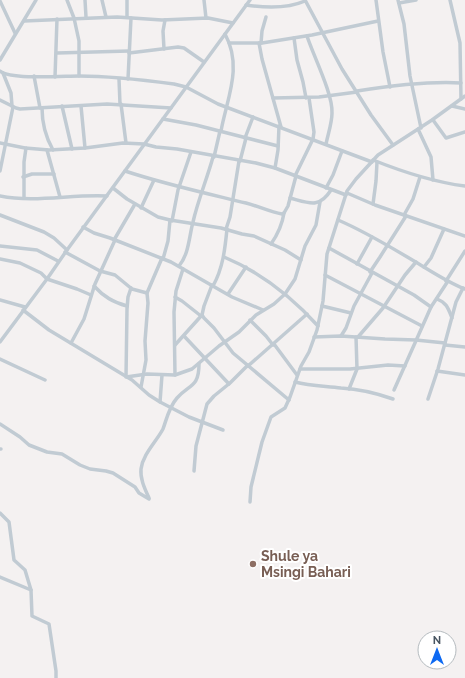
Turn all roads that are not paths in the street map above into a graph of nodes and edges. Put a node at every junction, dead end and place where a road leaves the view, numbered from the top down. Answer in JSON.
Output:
{"nodes":[{"id":1,"x":36,"y":0,"type":"edge"},
{"id":2,"x":67,"y":0,"type":"edge"},
{"id":3,"x":85,"y":0,"type":"edge"},
{"id":4,"x":102,"y":0,"type":"edge"},
{"id":5,"x":127,"y":0,"type":"edge"},
{"id":6,"x":204,"y":0,"type":"edge"},
{"id":7,"x":250,"y":0,"type":"edge"},
{"id":8,"x":376,"y":0,"type":"edge"},
{"id":9,"x":416,"y":0,"type":"edge"},
{"id":10,"x":450,"y":0,"type":"edge"},
{"id":11,"x":0,"y":1,"type":"edge"},
{"id":12,"x":306,"y":1,"type":"edge"},
{"id":13,"x":399,"y":1,"type":"edge"},
{"id":14,"x":246,"y":5,"type":"junction"},
{"id":15,"x":86,"y":17,"type":"junction"},
{"id":16,"x":106,"y":17,"type":"junction"},
{"id":17,"x":129,"y":17,"type":"junction"},
{"id":18,"x":266,"y":17,"type":"dead end"},
{"id":19,"x":74,"y":18,"type":"junction"},
{"id":20,"x":206,"y":18,"type":"junction"},
{"id":21,"x":57,"y":19,"type":"junction"},
{"id":22,"x":165,"y":20,"type":"junction"},
{"id":23,"x":24,"y":21,"type":"junction"},
{"id":24,"x":378,"y":21,"type":"junction"},
{"id":25,"x":233,"y":23,"type":"junction"},
{"id":26,"x":323,"y":32,"type":"junction"},
{"id":27,"x":15,"y":33,"type":"junction"},
{"id":28,"x":225,"y":34,"type":"junction"},
{"id":29,"x":307,"y":36,"type":"junction"},
{"id":30,"x":294,"y":38,"type":"junction"},
{"id":31,"x":229,"y":43,"type":"junction"},
{"id":32,"x":260,"y":43,"type":"junction"},
{"id":33,"x":164,"y":49,"type":"junction"},
{"id":34,"x":129,"y":52,"type":"junction"},
{"id":35,"x":57,"y":53,"type":"junction"},
{"id":36,"x":79,"y":53,"type":"junction"},
{"id":37,"x":0,"y":60,"type":"edge"},
{"id":38,"x":204,"y":62,"type":"junction"},
{"id":39,"x":1,"y":72,"type":"edge"},
{"id":40,"x":34,"y":76,"type":"junction"},
{"id":41,"x":79,"y":76,"type":"junction"},
{"id":42,"x":55,"y":77,"type":"junction"},
{"id":43,"x":119,"y":79,"type":"junction"},
{"id":44,"x":128,"y":79,"type":"junction"},
{"id":45,"x":461,"y":83,"type":"junction"},
{"id":46,"x":412,"y":85,"type":"junction"},
{"id":47,"x":186,"y":87,"type":"junction"},
{"id":48,"x":390,"y":87,"type":"junction"},
{"id":49,"x":357,"y":92,"type":"junction"},
{"id":50,"x":329,"y":96,"type":"junction"},
{"id":51,"x":465,"y":96,"type":"edge"},
{"id":52,"x":273,"y":98,"type":"junction"},
{"id":53,"x":308,"y":98,"type":"junction"},
{"id":54,"x":461,"y":99,"type":"junction"},
{"id":55,"x":0,"y":100,"type":"edge"},
{"id":56,"x":120,"y":104,"type":"junction"},
{"id":57,"x":12,"y":106,"type":"junction"},
{"id":58,"x":62,"y":106,"type":"junction"},
{"id":59,"x":81,"y":106,"type":"junction"},
{"id":60,"x":452,"y":106,"type":"junction"},
{"id":61,"x":226,"y":107,"type":"junction"},
{"id":62,"x":41,"y":108,"type":"junction"},
{"id":63,"x":171,"y":108,"type":"junction"},
{"id":64,"x":465,"y":109,"type":"edge"},
{"id":65,"x":253,"y":117,"type":"junction"},
{"id":66,"x":163,"y":119,"type":"junction"},
{"id":67,"x":433,"y":120,"type":"junction"},
{"id":68,"x":280,"y":127,"type":"junction"},
{"id":69,"x":420,"y":129,"type":"junction"},
{"id":70,"x":220,"y":131,"type":"junction"},
{"id":71,"x":465,"y":132,"type":"edge"},
{"id":72,"x":245,"y":138,"type":"junction"},
{"id":73,"x":313,"y":139,"type":"junction"},
{"id":74,"x":0,"y":143,"type":"edge"},
{"id":75,"x":126,"y":143,"type":"junction"},
{"id":76,"x":4,"y":144,"type":"junction"},
{"id":77,"x":144,"y":144,"type":"junction"},
{"id":78,"x":326,"y":144,"type":"junction"},
{"id":79,"x":393,"y":145,"type":"junction"},
{"id":80,"x":278,"y":146,"type":"junction"},
{"id":81,"x":26,"y":148,"type":"junction"},
{"id":82,"x":85,"y":148,"type":"junction"},
{"id":83,"x":72,"y":149,"type":"junction"},
{"id":84,"x":47,"y":150,"type":"junction"},
{"id":85,"x":53,"y":150,"type":"junction"},
{"id":86,"x":342,"y":151,"type":"junction"},
{"id":87,"x":191,"y":152,"type":"junction"},
{"id":88,"x":213,"y":157,"type":"junction"},
{"id":89,"x":240,"y":161,"type":"junction"},
{"id":90,"x":374,"y":161,"type":"junction"},
{"id":91,"x":274,"y":168,"type":"junction"},
{"id":92,"x":0,"y":171,"type":"edge"},
{"id":93,"x":124,"y":171,"type":"junction"},
{"id":94,"x":54,"y":174,"type":"junction"},
{"id":95,"x":295,"y":176,"type":"junction"},
{"id":96,"x":23,"y":177,"type":"junction"},
{"id":97,"x":420,"y":177,"type":"junction"},
{"id":98,"x":154,"y":180,"type":"junction"},
{"id":99,"x":433,"y":180,"type":"junction"},
{"id":100,"x":180,"y":186,"type":"junction"},
{"id":101,"x":465,"y":186,"type":"edge"},
{"id":102,"x":113,"y":188,"type":"junction"},
{"id":103,"x":326,"y":188,"type":"junction"},
{"id":104,"x":331,"y":190,"type":"junction"},
{"id":105,"x":202,"y":194,"type":"junction"},
{"id":106,"x":346,"y":194,"type":"junction"},
{"id":107,"x":0,"y":196,"type":"edge"},
{"id":108,"x":107,"y":196,"type":"junction"},
{"id":109,"x":60,"y":197,"type":"junction"},
{"id":110,"x":24,"y":198,"type":"junction"},
{"id":111,"x":290,"y":198,"type":"junction"},
{"id":112,"x":232,"y":200,"type":"junction"},
{"id":113,"x":320,"y":202,"type":"junction"},
{"id":114,"x":135,"y":204,"type":"junction"},
{"id":115,"x":373,"y":204,"type":"junction"},
{"id":116,"x":141,"y":208,"type":"junction"},
{"id":117,"x":284,"y":213,"type":"junction"},
{"id":118,"x":0,"y":215,"type":"edge"},
{"id":119,"x":405,"y":216,"type":"junction"},
{"id":120,"x":338,"y":220,"type":"junction"},
{"id":121,"x":171,"y":221,"type":"junction"},
{"id":122,"x":192,"y":224,"type":"junction"},
{"id":123,"x":83,"y":227,"type":"junction"},
{"id":124,"x":226,"y":229,"type":"junction"},
{"id":125,"x":444,"y":229,"type":"junction"},
{"id":126,"x":465,"y":236,"type":"edge"},
{"id":127,"x":372,"y":237,"type":"junction"},
{"id":128,"x":115,"y":240,"type":"junction"},
{"id":129,"x":271,"y":244,"type":"junction"},
{"id":130,"x":387,"y":245,"type":"junction"},
{"id":131,"x":0,"y":246,"type":"edge"},
{"id":132,"x":329,"y":248,"type":"junction"},
{"id":133,"x":465,"y":250,"type":"edge"},
{"id":134,"x":66,"y":251,"type":"junction"},
{"id":135,"x":224,"y":257,"type":"junction"},
{"id":136,"x":163,"y":258,"type":"junction"},
{"id":137,"x":0,"y":259,"type":"edge"},
{"id":138,"x":301,"y":260,"type":"junction"},
{"id":139,"x":58,"y":261,"type":"junction"},
{"id":140,"x":416,"y":262,"type":"junction"},
{"id":141,"x":357,"y":264,"type":"junction"},
{"id":142,"x":181,"y":267,"type":"junction"},
{"id":143,"x":246,"y":267,"type":"junction"},
{"id":144,"x":424,"y":267,"type":"junction"},
{"id":145,"x":100,"y":271,"type":"junction"},
{"id":146,"x":371,"y":272,"type":"junction"},
{"id":147,"x":325,"y":275,"type":"junction"},
{"id":148,"x":47,"y":279,"type":"junction"},
{"id":149,"x":447,"y":281,"type":"junction"},
{"id":150,"x":94,"y":286,"type":"junction"},
{"id":151,"x":212,"y":286,"type":"junction"},
{"id":152,"x":398,"y":286,"type":"junction"},
{"id":153,"x":131,"y":288,"type":"junction"},
{"id":154,"x":464,"y":289,"type":"edge"},
{"id":155,"x":147,"y":292,"type":"junction"},
{"id":156,"x":228,"y":294,"type":"junction"},
{"id":157,"x":285,"y":294,"type":"junction"},
{"id":158,"x":361,"y":294,"type":"junction"},
{"id":159,"x":91,"y":295,"type":"junction"},
{"id":160,"x":176,"y":297,"type":"junction"},
{"id":161,"x":437,"y":299,"type":"junction"},
{"id":162,"x":0,"y":300,"type":"edge"},
{"id":163,"x":127,"y":306,"type":"junction"},
{"id":164,"x":322,"y":306,"type":"junction"},
{"id":165,"x":384,"y":306,"type":"junction"},
{"id":166,"x":431,"y":307,"type":"junction"},
{"id":167,"x":24,"y":308,"type":"junction"},
{"id":168,"x":263,"y":310,"type":"junction"},
{"id":169,"x":350,"y":313,"type":"junction"},
{"id":170,"x":307,"y":314,"type":"junction"},
{"id":171,"x":202,"y":316,"type":"junction"},
{"id":172,"x":452,"y":318,"type":"junction"},
{"id":173,"x":250,"y":320,"type":"junction"},
{"id":174,"x":318,"y":326,"type":"junction"},
{"id":175,"x":422,"y":326,"type":"junction"},
{"id":176,"x":184,"y":336,"type":"junction"},
{"id":177,"x":341,"y":336,"type":"junction"},
{"id":178,"x":314,"y":337,"type":"junction"},
{"id":179,"x":357,"y":337,"type":"junction"},
{"id":180,"x":416,"y":340,"type":"junction"},
{"id":181,"x":0,"y":342,"type":"edge"},
{"id":182,"x":224,"y":342,"type":"junction"},
{"id":183,"x":71,"y":344,"type":"junction"},
{"id":184,"x":445,"y":344,"type":"junction"},
{"id":185,"x":175,"y":345,"type":"junction"},
{"id":186,"x":273,"y":345,"type":"junction"},
{"id":187,"x":465,"y":347,"type":"edge"},
{"id":188,"x":205,"y":358,"type":"junction"},
{"id":189,"x":0,"y":359,"type":"edge"},
{"id":190,"x":199,"y":364,"type":"junction"},
{"id":191,"x":248,"y":365,"type":"junction"},
{"id":192,"x":405,"y":366,"type":"junction"},
{"id":193,"x":300,"y":369,"type":"junction"},
{"id":194,"x":356,"y":369,"type":"junction"},
{"id":195,"x":437,"y":370,"type":"junction"},
{"id":196,"x":143,"y":375,"type":"junction"},
{"id":197,"x":162,"y":375,"type":"junction"},
{"id":198,"x":175,"y":375,"type":"junction"},
{"id":199,"x":297,"y":375,"type":"junction"},
{"id":200,"x":465,"y":375,"type":"edge"},
{"id":201,"x":126,"y":377,"type":"junction"},
{"id":202,"x":45,"y":380,"type":"dead end"},
{"id":203,"x":295,"y":382,"type":"junction"},
{"id":204,"x":229,"y":384,"type":"junction"},
{"id":205,"x":141,"y":387,"type":"junction"},
{"id":206,"x":349,"y":389,"type":"junction"},
{"id":207,"x":394,"y":390,"type":"dead end"},
{"id":208,"x":393,"y":399,"type":"dead end"},
{"id":209,"x":428,"y":399,"type":"dead end"},
{"id":210,"x":289,"y":400,"type":"junction"},
{"id":211,"x":160,"y":402,"type":"junction"},
{"id":212,"x":171,"y":408,"type":"junction"},
{"id":213,"x":201,"y":422,"type":"junction"},
{"id":214,"x":0,"y":424,"type":"edge"},
{"id":215,"x":223,"y":430,"type":"dead end"},
{"id":216,"x":194,"y":471,"type":"dead end"},
{"id":217,"x":250,"y":502,"type":"dead end"},
{"id":218,"x":0,"y":513,"type":"edge"},
{"id":219,"x":0,"y":577,"type":"edge"},
{"id":220,"x":31,"y":590,"type":"junction"},
{"id":221,"x":56,"y":678,"type":"edge"}],
"edges":[{"from":1,"to":23,"type":"street"},
{"from":2,"to":19,"type":"street"},
{"from":3,"to":15,"type":"street"},
{"from":4,"to":16,"type":"street"},
{"from":5,"to":17,"type":"street"},
{"from":6,"to":20,"type":"street"},
{"from":7,"to":14,"type":"street"},
{"from":8,"to":24,"type":"street"},
{"from":9,"to":13,"type":"street"},
{"from":10,"to":45,"type":"street"},
{"from":11,"to":27,"type":"street"},
{"from":12,"to":14,"type":"street"},
{"from":12,"to":26,"type":"street"},
{"from":13,"to":46,"type":"street"},
{"from":14,"to":25,"type":"street"},
{"from":15,"to":16,"type":"street"},
{"from":15,"to":19,"type":"street"},
{"from":16,"to":17,"type":"street"},
{"from":17,"to":22,"type":"street"},
{"from":17,"to":34,"type":"street"},
{"from":18,"to":32,"type":"street"},
{"from":19,"to":21,"type":"street"},
{"from":19,"to":36,"type":"street"},
{"from":20,"to":22,"type":"street"},
{"from":20,"to":25,"type":"street"},
{"from":21,"to":23,"type":"street"},
{"from":21,"to":35,"type":"street"},
{"from":22,"to":33,"type":"street"},
{"from":23,"to":27,"type":"street"},
{"from":24,"to":26,"type":"street"},
{"from":24,"to":48,"type":"street"},
{"from":25,"to":28,"type":"street"},
{"from":26,"to":29,"type":"street"},
{"from":26,"to":49,"type":"street"},
{"from":27,"to":37,"type":"street"},
{"from":28,"to":31,"type":"street"},
{"from":28,"to":38,"type":"street"},
{"from":29,"to":30,"type":"street"},
{"from":29,"to":50,"type":"street"},
{"from":30,"to":32,"type":"street"},
{"from":30,"to":53,"type":"street"},
{"from":31,"to":32,"type":"street"},
{"from":31,"to":61,"type":"street"},
{"from":32,"to":52,"type":"street"},
{"from":33,"to":34,"type":"street"},
{"from":33,"to":38,"type":"street"},
{"from":34,"to":36,"type":"street"},
{"from":34,"to":44,"type":"street"},
{"from":35,"to":36,"type":"street"},
{"from":35,"to":42,"type":"street"},
{"from":36,"to":41,"type":"street"},
{"from":38,"to":47,"type":"street"},
{"from":39,"to":40,"type":"street"},
{"from":39,"to":57,"type":"street"},
{"from":40,"to":42,"type":"street"},
{"from":40,"to":62,"type":"street"},
{"from":41,"to":42,"type":"street"},
{"from":41,"to":43,"type":"street"},
{"from":43,"to":44,"type":"street"},
{"from":43,"to":56,"type":"street"},
{"from":44,"to":47,"type":"street"},
{"from":45,"to":46,"type":"street"},
{"from":45,"to":54,"type":"street"},
{"from":46,"to":48,"type":"street"},
{"from":46,"to":69,"type":"street"},
{"from":47,"to":61,"type":"street"},
{"from":47,"to":63,"type":"street"},
{"from":48,"to":49,"type":"street"},
{"from":49,"to":50,"type":"street"},
{"from":49,"to":79,"type":"street"},
{"from":50,"to":53,"type":"street"},
{"from":50,"to":78,"type":"street"},
{"from":51,"to":54,"type":"street"},
{"from":52,"to":53,"type":"street"},
{"from":52,"to":68,"type":"street"},
{"from":53,"to":73,"type":"street"},
{"from":54,"to":60,"type":"street"},
{"from":55,"to":57,"type":"street"},
{"from":56,"to":59,"type":"street"},
{"from":56,"to":63,"type":"street"},
{"from":56,"to":75,"type":"street"},
{"from":57,"to":62,"type":"street"},
{"from":57,"to":76,"type":"street"},
{"from":58,"to":59,"type":"street"},
{"from":58,"to":62,"type":"street"},
{"from":58,"to":83,"type":"street"},
{"from":59,"to":82,"type":"street"},
{"from":60,"to":64,"type":"street"},
{"from":60,"to":67,"type":"street"},
{"from":61,"to":65,"type":"street"},
{"from":61,"to":70,"type":"street"},
{"from":62,"to":85,"type":"street"},
{"from":63,"to":66,"type":"street"},
{"from":65,"to":68,"type":"street"},
{"from":65,"to":72,"type":"street"},
{"from":66,"to":70,"type":"street"},
{"from":66,"to":77,"type":"street"},
{"from":67,"to":69,"type":"street"},
{"from":67,"to":71,"type":"street"},
{"from":68,"to":73,"type":"street"},
{"from":68,"to":80,"type":"street"},
{"from":69,"to":79,"type":"street"},
{"from":69,"to":99,"type":"street"},
{"from":70,"to":72,"type":"street"},
{"from":70,"to":88,"type":"street"},
{"from":72,"to":80,"type":"street"},
{"from":72,"to":89,"type":"street"},
{"from":73,"to":78,"type":"street"},
{"from":73,"to":95,"type":"street"},
{"from":74,"to":76,"type":"street"},
{"from":75,"to":77,"type":"street"},
{"from":75,"to":82,"type":"street"},
{"from":76,"to":81,"type":"street"},
{"from":76,"to":92,"type":"street"},
{"from":77,"to":87,"type":"street"},
{"from":77,"to":93,"type":"street"},
{"from":78,"to":86,"type":"street"},
{"from":79,"to":90,"type":"street"},
{"from":80,"to":91,"type":"street"},
{"from":81,"to":84,"type":"street"},
{"from":81,"to":96,"type":"street"},
{"from":82,"to":83,"type":"street"},
{"from":83,"to":85,"type":"street"},
{"from":84,"to":85,"type":"street"},
{"from":84,"to":94,"type":"street"},
{"from":86,"to":90,"type":"street"},
{"from":86,"to":103,"type":"street"},
{"from":87,"to":88,"type":"street"},
{"from":87,"to":100,"type":"street"},
{"from":88,"to":89,"type":"street"},
{"from":88,"to":105,"type":"street"},
{"from":89,"to":91,"type":"street"},
{"from":89,"to":112,"type":"street"},
{"from":90,"to":97,"type":"street"},
{"from":90,"to":106,"type":"street"},
{"from":90,"to":115,"type":"street"},
{"from":91,"to":95,"type":"street"},
{"from":93,"to":98,"type":"street"},
{"from":93,"to":102,"type":"street"},
{"from":94,"to":96,"type":"street"},
{"from":94,"to":109,"type":"street"},
{"from":95,"to":103,"type":"street"},
{"from":95,"to":111,"type":"street"},
{"from":96,"to":110,"type":"street"},
{"from":97,"to":99,"type":"street"},
{"from":97,"to":119,"type":"street"},
{"from":98,"to":100,"type":"street"},
{"from":98,"to":116,"type":"street"},
{"from":99,"to":101,"type":"street"},
{"from":100,"to":105,"type":"street"},
{"from":100,"to":121,"type":"street"},
{"from":102,"to":108,"type":"street"},
{"from":102,"to":114,"type":"street"},
{"from":103,"to":104,"type":"street"},
{"from":104,"to":106,"type":"street"},
{"from":104,"to":113,"type":"street"},
{"from":105,"to":112,"type":"street"},
{"from":105,"to":122,"type":"street"},
{"from":106,"to":115,"type":"street"},
{"from":106,"to":120,"type":"street"},
{"from":107,"to":110,"type":"street"},
{"from":108,"to":109,"type":"street"},
{"from":108,"to":123,"type":"street"},
{"from":109,"to":110,"type":"street"},
{"from":111,"to":113,"type":"street"},
{"from":111,"to":117,"type":"street"},
{"from":112,"to":117,"type":"street"},
{"from":112,"to":124,"type":"street"},
{"from":113,"to":138,"type":"street"},
{"from":114,"to":116,"type":"street"},
{"from":114,"to":128,"type":"street"},
{"from":115,"to":119,"type":"street"},
{"from":116,"to":121,"type":"street"},
{"from":117,"to":129,"type":"street"},
{"from":118,"to":134,"type":"street"},
{"from":119,"to":125,"type":"street"},
{"from":119,"to":130,"type":"street"},
{"from":120,"to":127,"type":"street"},
{"from":120,"to":132,"type":"street"},
{"from":121,"to":122,"type":"street"},
{"from":121,"to":136,"type":"street"},
{"from":122,"to":124,"type":"street"},
{"from":122,"to":142,"type":"street"},
{"from":123,"to":128,"type":"street"},
{"from":123,"to":134,"type":"street"},
{"from":124,"to":129,"type":"street"},
{"from":124,"to":135,"type":"street"},
{"from":125,"to":126,"type":"street"},
{"from":125,"to":144,"type":"street"},
{"from":127,"to":130,"type":"street"},
{"from":127,"to":141,"type":"street"},
{"from":128,"to":136,"type":"street"},
{"from":128,"to":145,"type":"street"},
{"from":129,"to":138,"type":"street"},
{"from":130,"to":140,"type":"street"},
{"from":130,"to":146,"type":"street"},
{"from":131,"to":139,"type":"street"},
{"from":132,"to":141,"type":"street"},
{"from":132,"to":147,"type":"street"},
{"from":133,"to":149,"type":"street"},
{"from":134,"to":139,"type":"street"},
{"from":134,"to":145,"type":"street"},
{"from":135,"to":143,"type":"street"},
{"from":135,"to":151,"type":"street"},
{"from":136,"to":142,"type":"street"},
{"from":136,"to":155,"type":"street"},
{"from":137,"to":148,"type":"street"},
{"from":138,"to":157,"type":"street"},
{"from":139,"to":148,"type":"street"},
{"from":140,"to":144,"type":"street"},
{"from":140,"to":152,"type":"street"},
{"from":141,"to":146,"type":"street"},
{"from":142,"to":151,"type":"street"},
{"from":142,"to":160,"type":"street"},
{"from":143,"to":156,"type":"street"},
{"from":143,"to":157,"type":"street"},
{"from":144,"to":149,"type":"street"},
{"from":145,"to":150,"type":"street"},
{"from":145,"to":153,"type":"street"},
{"from":146,"to":152,"type":"street"},
{"from":146,"to":158,"type":"street"},
{"from":147,"to":158,"type":"street"},
{"from":147,"to":164,"type":"street"},
{"from":148,"to":159,"type":"street"},
{"from":148,"to":167,"type":"street"},
{"from":149,"to":154,"type":"street"},
{"from":149,"to":161,"type":"street"},
{"from":150,"to":159,"type":"street"},
{"from":150,"to":163,"type":"street"},
{"from":151,"to":156,"type":"street"},
{"from":151,"to":171,"type":"street"},
{"from":152,"to":165,"type":"street"},
{"from":152,"to":166,"type":"street"},
{"from":153,"to":155,"type":"street"},
{"from":153,"to":163,"type":"street"},
{"from":154,"to":172,"type":"street"},
{"from":155,"to":196,"type":"street"},
{"from":156,"to":168,"type":"street"},
{"from":157,"to":168,"type":"street"},
{"from":157,"to":170,"type":"street"},
{"from":158,"to":165,"type":"street"},
{"from":158,"to":169,"type":"street"},
{"from":159,"to":183,"type":"street"},
{"from":160,"to":171,"type":"street"},
{"from":160,"to":185,"type":"street"},
{"from":161,"to":166,"type":"street"},
{"from":161,"to":172,"type":"street"},
{"from":162,"to":167,"type":"street"},
{"from":163,"to":201,"type":"street"},
{"from":164,"to":169,"type":"street"},
{"from":164,"to":174,"type":"street"},
{"from":165,"to":175,"type":"street"},
{"from":165,"to":179,"type":"street"},
{"from":166,"to":175,"type":"street"},
{"from":167,"to":181,"type":"street"},
{"from":167,"to":183,"type":"street"},
{"from":168,"to":173,"type":"street"},
{"from":169,"to":177,"type":"street"},
{"from":170,"to":174,"type":"street"},
{"from":170,"to":186,"type":"street"},
{"from":171,"to":176,"type":"street"},
{"from":171,"to":182,"type":"street"},
{"from":172,"to":184,"type":"street"},
{"from":173,"to":182,"type":"street"},
{"from":173,"to":186,"type":"street"},
{"from":174,"to":178,"type":"street"},
{"from":175,"to":180,"type":"street"},
{"from":176,"to":185,"type":"street"},
{"from":176,"to":188,"type":"street"},
{"from":177,"to":178,"type":"street"},
{"from":177,"to":179,"type":"street"},
{"from":178,"to":193,"type":"street"},
{"from":179,"to":180,"type":"street"},
{"from":179,"to":194,"type":"street"},
{"from":180,"to":184,"type":"street"},
{"from":180,"to":192,"type":"street"},
{"from":182,"to":188,"type":"street"},
{"from":182,"to":191,"type":"street"},
{"from":183,"to":201,"type":"street"},
{"from":184,"to":187,"type":"street"},
{"from":184,"to":195,"type":"street"},
{"from":185,"to":198,"type":"street"},
{"from":186,"to":191,"type":"street"},
{"from":186,"to":199,"type":"street"},
{"from":188,"to":190,"type":"street"},
{"from":188,"to":204,"type":"street"},
{"from":189,"to":202,"type":"street"},
{"from":190,"to":198,"type":"street"},
{"from":190,"to":212,"type":"street"},
{"from":191,"to":204,"type":"street"},
{"from":191,"to":210,"type":"street"},
{"from":192,"to":194,"type":"street"},
{"from":192,"to":207,"type":"street"},
{"from":193,"to":194,"type":"street"},
{"from":193,"to":199,"type":"street"},
{"from":194,"to":206,"type":"street"},
{"from":195,"to":200,"type":"street"},
{"from":195,"to":209,"type":"street"},
{"from":196,"to":197,"type":"street"},
{"from":196,"to":201,"type":"street"},
{"from":196,"to":205,"type":"street"},
{"from":197,"to":198,"type":"street"},
{"from":197,"to":211,"type":"street"},
{"from":199,"to":203,"type":"street"},
{"from":201,"to":205,"type":"street"},
{"from":203,"to":206,"type":"street"},
{"from":203,"to":210,"type":"street"},
{"from":204,"to":213,"type":"street"},
{"from":205,"to":211,"type":"street"},
{"from":206,"to":208,"type":"street"},
{"from":210,"to":217,"type":"street"},
{"from":211,"to":212,"type":"street"},
{"from":212,"to":213,"type":"street"},
{"from":212,"to":214,"type":"street"},
{"from":213,"to":215,"type":"street"},
{"from":213,"to":216,"type":"street"},
{"from":218,"to":220,"type":"street"},
{"from":219,"to":220,"type":"street"},
{"from":220,"to":221,"type":"street"}]}
